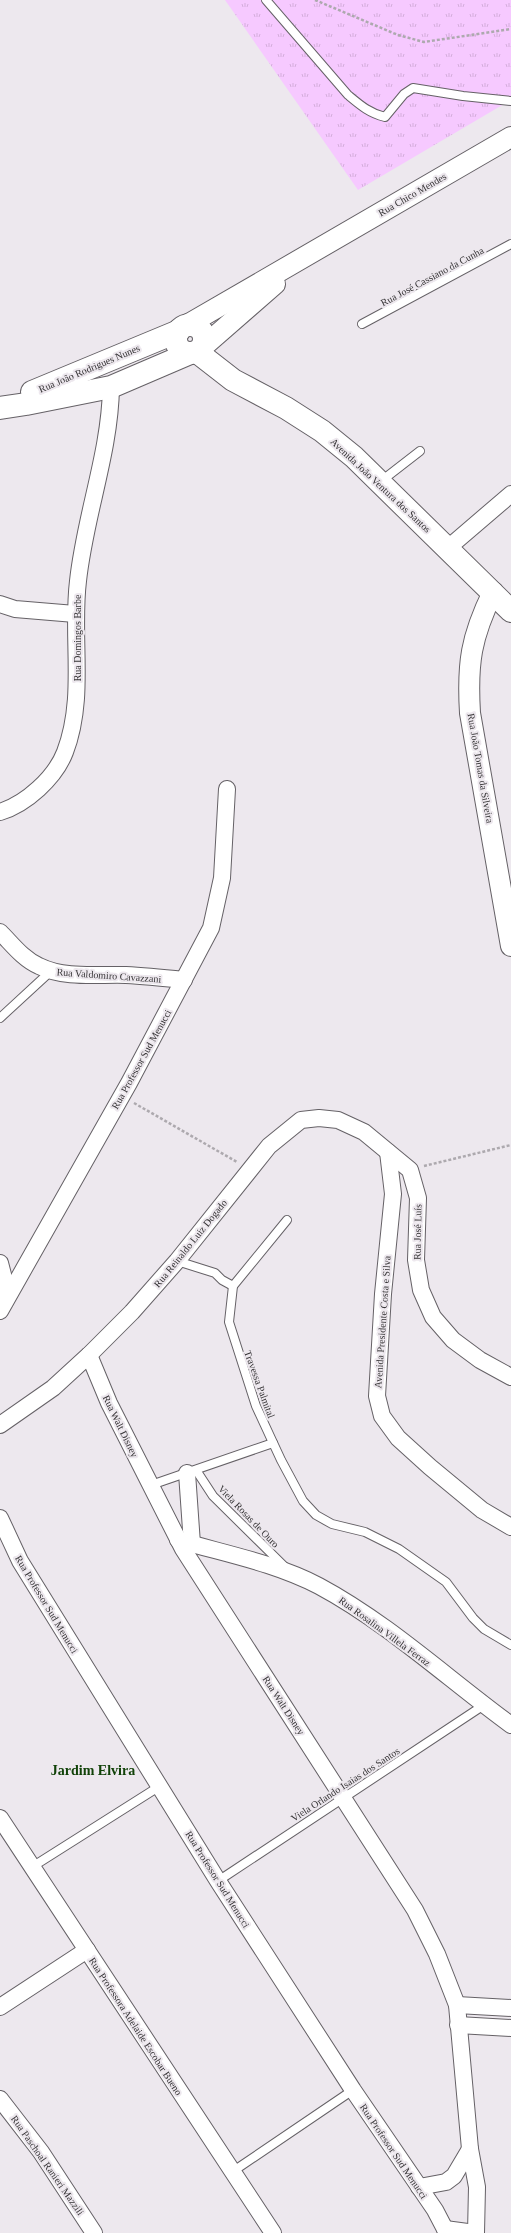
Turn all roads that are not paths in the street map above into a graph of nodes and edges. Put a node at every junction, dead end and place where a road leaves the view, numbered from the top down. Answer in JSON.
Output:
{"nodes":[{"id":1,"x":266,"y":0,"type":"edge"},
{"id":2,"x":511,"y":101,"type":"edge"},
{"id":3,"x":511,"y":137,"type":"edge"},
{"id":4,"x":511,"y":244,"type":"edge"},
{"id":5,"x":313,"y":251,"type":"junction"},
{"id":6,"x":362,"y":324,"type":"dead end"},
{"id":7,"x":183,"y":328,"type":"junction"},
{"id":8,"x":196,"y":350,"type":"junction"},
{"id":9,"x":111,"y":387,"type":"junction"},
{"id":10,"x":0,"y":407,"type":"edge"},
{"id":11,"x":420,"y":451,"type":"dead end"},
{"id":12,"x":380,"y":482,"type":"junction"},
{"id":13,"x":511,"y":494,"type":"edge"},
{"id":14,"x":448,"y":548,"type":"junction"},
{"id":15,"x":493,"y":592,"type":"junction"},
{"id":16,"x":0,"y":604,"type":"edge"},
{"id":17,"x":511,"y":611,"type":"edge"},
{"id":18,"x":75,"y":614,"type":"junction"},
{"id":19,"x":227,"y":789,"type":"dead end"},
{"id":20,"x":0,"y":812,"type":"edge"},
{"id":21,"x":0,"y":932,"type":"edge"},
{"id":22,"x":511,"y":946,"type":"edge"},
{"id":23,"x":50,"y":971,"type":"junction"},
{"id":24,"x":184,"y":980,"type":"junction"},
{"id":25,"x":0,"y":1018,"type":"edge"},
{"id":26,"x":388,"y":1152,"type":"junction"},
{"id":27,"x":287,"y":1220,"type":"dead end"},
{"id":28,"x":177,"y":1261,"type":"junction"},
{"id":29,"x":0,"y":1263,"type":"edge"},
{"id":30,"x":233,"y":1286,"type":"junction"},
{"id":31,"x":8,"y":1294,"type":"junction"},
{"id":32,"x":0,"y":1311,"type":"edge"},
{"id":33,"x":89,"y":1355,"type":"junction"},
{"id":34,"x":511,"y":1377,"type":"edge"},
{"id":35,"x":0,"y":1425,"type":"edge"},
{"id":36,"x":274,"y":1443,"type":"junction"},
{"id":37,"x":191,"y":1472,"type":"junction"},
{"id":38,"x":151,"y":1486,"type":"junction"},
{"id":39,"x":0,"y":1518,"type":"edge"},
{"id":40,"x":511,"y":1527,"type":"edge"},
{"id":41,"x":185,"y":1542,"type":"junction"},
{"id":42,"x":292,"y":1574,"type":"junction"},
{"id":43,"x":511,"y":1645,"type":"edge"},
{"id":44,"x":484,"y":1705,"type":"junction"},
{"id":45,"x":511,"y":1725,"type":"edge"},
{"id":46,"x":160,"y":1786,"type":"junction"},
{"id":47,"x":343,"y":1796,"type":"junction"},
{"id":48,"x":0,"y":1818,"type":"edge"},
{"id":49,"x":32,"y":1867,"type":"junction"},
{"id":50,"x":218,"y":1880,"type":"junction"},
{"id":51,"x":87,"y":1950,"type":"junction"},
{"id":52,"x":457,"y":2005,"type":"junction"},
{"id":53,"x":0,"y":2007,"type":"edge"},
{"id":54,"x":511,"y":2008,"type":"edge"},
{"id":55,"x":458,"y":2025,"type":"junction"},
{"id":56,"x":511,"y":2028,"type":"edge"},
{"id":57,"x":353,"y":2090,"type":"junction"},
{"id":58,"x":0,"y":2099,"type":"edge"},
{"id":59,"x":470,"y":2149,"type":"junction"},
{"id":60,"x":232,"y":2172,"type":"junction"},
{"id":61,"x":418,"y":2187,"type":"junction"},
{"id":62,"x":446,"y":2231,"type":"edge"},
{"id":63,"x":94,"y":2233,"type":"edge"},
{"id":64,"x":273,"y":2233,"type":"edge"},
{"id":65,"x":475,"y":2233,"type":"edge"}],
"edges":[{"from":1,"to":2,"type":"lane"},
{"from":3,"to":5,"type":"street","name":"Rua Chico Mendes"},
{"from":4,"to":6,"type":"lane","name":"Rua José Cassiano da Cunha"},
{"from":5,"to":7,"type":"street","name":"Rua Chico Mendes"},
{"from":5,"to":8,"type":"street","name":"Rua Chico Mendes"},
{"from":7,"to":8,"type":"main road","name":"Avenida João Ventura dos Santos"},
{"from":7,"to":10,"type":"main road","name":"Rua João Rodrigues Nunes"},
{"from":8,"to":9,"type":"main road","name":"Rua João Rodrigues Nunes"},
{"from":8,"to":12,"type":"main road","name":"Avenida João Ventura dos Santos"},
{"from":9,"to":10,"type":"main road","name":"Rua João Rodrigues Nunes"},
{"from":9,"to":18,"type":"street","name":"Rua Domingos Barbe"},
{"from":11,"to":12,"type":"lane"},
{"from":12,"to":14,"type":"main road","name":"Avenida João Ventura dos Santos"},
{"from":13,"to":14,"type":"street"},
{"from":14,"to":15,"type":"main road","name":"Avenida João Ventura dos Santos"},
{"from":15,"to":17,"type":"main road","name":"Avenida João Ventura dos Santos"},
{"from":15,"to":22,"type":"street","name":"Rua João Tomas da Silveira"},
{"from":16,"to":18,"type":"street"},
{"from":18,"to":20,"type":"street","name":"Rua Domingos Barbe"},
{"from":19,"to":24,"type":"street","name":"Rua Professor Sud Menucci"},
{"from":21,"to":23,"type":"street","name":"Rua Valdomiro Cavazzani"},
{"from":23,"to":24,"type":"street","name":"Rua Valdomiro Cavazzani"},
{"from":23,"to":25,"type":"lane"},
{"from":24,"to":31,"type":"street","name":"Rua Professor Sud Menucci"},
{"from":26,"to":28,"type":"street","name":"Rua Reinaldo Luiz Dogado"},
{"from":26,"to":34,"type":"street","name":"Rua José Luís"},
{"from":26,"to":40,"type":"street","name":"Avenida Presidente Costa e Silva"},
{"from":27,"to":30,"type":"lane"},
{"from":28,"to":30,"type":"lane"},
{"from":28,"to":33,"type":"street","name":"Rua Reinaldo Luiz Dogado"},
{"from":29,"to":31,"type":"street"},
{"from":30,"to":36,"type":"lane","name":"Travessa Palmital"},
{"from":31,"to":32,"type":"street","name":"Rua Professor Sud Menucci"},
{"from":33,"to":35,"type":"street","name":"Rua Reinaldo Luiz Dogado"},
{"from":33,"to":38,"type":"street","name":"Rua Walt Disney"},
{"from":36,"to":37,"type":"lane"},
{"from":36,"to":43,"type":"lane","name":"Travessa Palmital"},
{"from":37,"to":38,"type":"lane"},
{"from":37,"to":41,"type":"street"},
{"from":37,"to":42,"type":"lane","name":"Viela Rosas de Ouro"},
{"from":38,"to":41,"type":"street","name":"Rua Walt Disney"},
{"from":39,"to":46,"type":"street","name":"Rua Professor Sud Menucci"},
{"from":41,"to":42,"type":"street","name":"Rua Rosalina Villela Ferraz"},
{"from":41,"to":47,"type":"street","name":"Rua Walt Disney"},
{"from":42,"to":44,"type":"street","name":"Rua Rosalina Villela Ferraz"},
{"from":44,"to":45,"type":"street","name":"Rua Rosalina Villela Ferraz"},
{"from":44,"to":47,"type":"lane","name":"Viela Orlando Isaias dos Santos"},
{"from":46,"to":49,"type":"lane"},
{"from":46,"to":50,"type":"street","name":"Rua Professor Sud Menucci"},
{"from":47,"to":50,"type":"lane","name":"Viela Orlando Isaias dos Santos"},
{"from":47,"to":52,"type":"street","name":"Rua Walt Disney"},
{"from":48,"to":49,"type":"street","name":"Rua Professora Adelaide Escobar Bueno"},
{"from":49,"to":51,"type":"street","name":"Rua Professora Adelaide Escobar Bueno"},
{"from":50,"to":57,"type":"street","name":"Rua Professor Sud Menucci"},
{"from":51,"to":53,"type":"street"},
{"from":51,"to":60,"type":"street","name":"Rua Professora Adelaide Escobar Bueno"},
{"from":52,"to":54,"type":"street"},
{"from":52,"to":55,"type":"street","name":"Rua Walt Disney"},
{"from":55,"to":56,"type":"street"},
{"from":55,"to":59,"type":"street","name":"Rua Walt Disney"},
{"from":57,"to":60,"type":"lane"},
{"from":57,"to":61,"type":"street","name":"Rua Professor Sud Menucci"},
{"from":58,"to":63,"type":"street","name":"Rua Paschoal Ranieri Mazzili"},
{"from":59,"to":61,"type":"street"},
{"from":59,"to":65,"type":"street","name":"Rua Walt Disney"},
{"from":60,"to":64,"type":"street","name":"Rua Professora Adelaide Escobar Bueno"},
{"from":61,"to":62,"type":"street","name":"Rua Professor Sud Menucci"},
{"from":62,"to":65,"type":"street"}]}
